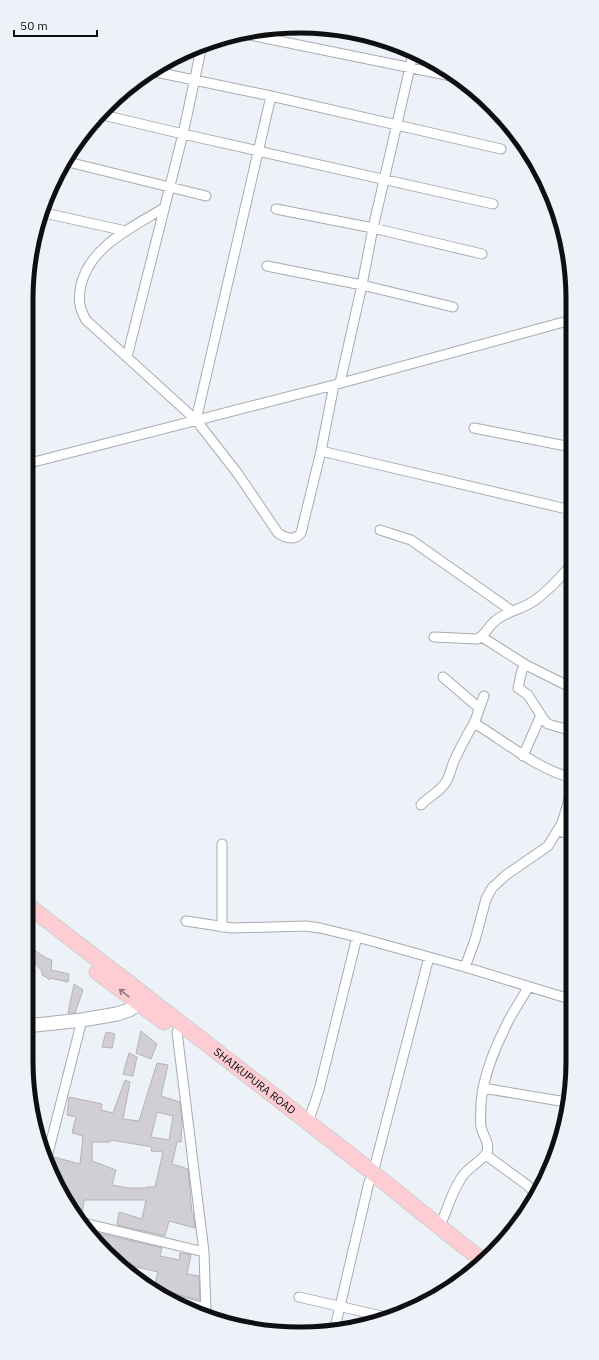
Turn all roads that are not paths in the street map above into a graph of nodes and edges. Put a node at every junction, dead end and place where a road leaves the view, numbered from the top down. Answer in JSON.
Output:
{"nodes":[{"id":1,"x":254,"y":37,"type":"edge"},
{"id":2,"x":200,"y":52,"type":"edge"},
{"id":3,"x":412,"y":58,"type":"edge"},
{"id":4,"x":409,"y":68,"type":"junction"},
{"id":5,"x":159,"y":73,"type":"edge"},
{"id":6,"x":442,"y":74,"type":"edge"},
{"id":7,"x":194,"y":81,"type":"junction"},
{"id":8,"x":271,"y":96,"type":"junction"},
{"id":9,"x":107,"y":116,"type":"edge"},
{"id":10,"x":396,"y":124,"type":"junction"},
{"id":11,"x":183,"y":134,"type":"junction"},
{"id":12,"x":501,"y":149,"type":"dead end"},
{"id":13,"x":259,"y":151,"type":"junction"},
{"id":14,"x":71,"y":163,"type":"edge"},
{"id":15,"x":384,"y":179,"type":"junction"},
{"id":16,"x":169,"y":187,"type":"junction"},
{"id":17,"x":206,"y":196,"type":"dead end"},
{"id":18,"x":493,"y":204,"type":"dead end"},
{"id":19,"x":164,"y":208,"type":"junction"},
{"id":20,"x":276,"y":209,"type":"dead end"},
{"id":21,"x":47,"y":214,"type":"edge"},
{"id":22,"x":373,"y":228,"type":"junction"},
{"id":23,"x":126,"y":231,"type":"junction"},
{"id":24,"x":482,"y":254,"type":"dead end"},
{"id":25,"x":267,"y":266,"type":"dead end"},
{"id":26,"x":362,"y":285,"type":"junction"},
{"id":27,"x":453,"y":307,"type":"dead end"},
{"id":28,"x":566,"y":321,"type":"edge"},
{"id":29,"x":127,"y":357,"type":"junction"},
{"id":30,"x":337,"y":384,"type":"junction"},
{"id":31,"x":196,"y":420,"type":"junction"},
{"id":32,"x":474,"y":428,"type":"dead end"},
{"id":33,"x":566,"y":446,"type":"edge"},
{"id":34,"x":321,"y":450,"type":"junction"},
{"id":35,"x":33,"y":462,"type":"edge"},
{"id":36,"x":566,"y":509,"type":"edge"},
{"id":37,"x":380,"y":530,"type":"dead end"},
{"id":38,"x":566,"y":571,"type":"edge"},
{"id":39,"x":512,"y":611,"type":"junction"},
{"id":40,"x":434,"y":637,"type":"dead end"},
{"id":41,"x":482,"y":637,"type":"junction"},
{"id":42,"x":526,"y":664,"type":"junction"},
{"id":43,"x":443,"y":677,"type":"dead end"},
{"id":44,"x":566,"y":685,"type":"edge"},
{"id":45,"x":484,"y":696,"type":"dead end"},
{"id":46,"x":479,"y":708,"type":"junction"},
{"id":47,"x":541,"y":715,"type":"junction"},
{"id":48,"x":474,"y":723,"type":"junction"},
{"id":49,"x":566,"y":729,"type":"edge"},
{"id":50,"x":523,"y":756,"type":"junction"},
{"id":51,"x":566,"y":776,"type":"edge"},
{"id":52,"x":421,"y":805,"type":"dead end"},
{"id":53,"x":566,"y":811,"type":"edge"},
{"id":54,"x":558,"y":831,"type":"junction"},
{"id":55,"x":566,"y":833,"type":"edge"},
{"id":56,"x":222,"y":844,"type":"dead end"},
{"id":57,"x":33,"y":910,"type":"edge"},
{"id":58,"x":33,"y":921,"type":"edge"},
{"id":59,"x":186,"y":921,"type":"dead end"},
{"id":60,"x":222,"y":927,"type":"junction"},
{"id":61,"x":357,"y":937,"type":"junction"},
{"id":62,"x":429,"y":957,"type":"junction"},
{"id":63,"x":465,"y":967,"type":"junction"},
{"id":64,"x":528,"y":987,"type":"junction"},
{"id":65,"x":566,"y":998,"type":"edge"},
{"id":66,"x":141,"y":999,"type":"junction"},
{"id":67,"x":82,"y":1020,"type":"junction"},
{"id":68,"x":33,"y":1025,"type":"edge"},
{"id":69,"x":177,"y":1032,"type":"junction"},
{"id":70,"x":483,"y":1088,"type":"junction"},
{"id":71,"x":563,"y":1101,"type":"edge"},
{"id":72,"x":308,"y":1123,"type":"junction"},
{"id":73,"x":49,"y":1150,"type":"edge"},
{"id":74,"x":486,"y":1155,"type":"junction"},
{"id":75,"x":371,"y":1178,"type":"junction"},
{"id":76,"x":532,"y":1190,"type":"edge"},
{"id":77,"x":89,"y":1224,"type":"edge"},
{"id":78,"x":439,"y":1228,"type":"junction"},
{"id":79,"x":204,"y":1252,"type":"junction"},
{"id":80,"x":479,"y":1258,"type":"edge"},
{"id":81,"x":472,"y":1264,"type":"edge"},
{"id":82,"x":299,"y":1297,"type":"dead end"},
{"id":83,"x":340,"y":1307,"type":"junction"},
{"id":84,"x":206,"y":1310,"type":"edge"},
{"id":85,"x":377,"y":1315,"type":"edge"},
{"id":86,"x":336,"y":1325,"type":"edge"}],
"edges":[{"from":1,"to":4,"type":"street"},
{"from":2,"to":7,"type":"street"},
{"from":3,"to":4,"type":"street"},
{"from":4,"to":6,"type":"street"},
{"from":4,"to":10,"type":"street"},
{"from":5,"to":7,"type":"street"},
{"from":7,"to":8,"type":"street"},
{"from":7,"to":11,"type":"street"},
{"from":8,"to":10,"type":"street"},
{"from":8,"to":13,"type":"street"},
{"from":9,"to":11,"type":"street"},
{"from":10,"to":12,"type":"street"},
{"from":10,"to":15,"type":"street"},
{"from":11,"to":13,"type":"street"},
{"from":11,"to":16,"type":"street"},
{"from":13,"to":15,"type":"street"},
{"from":13,"to":31,"type":"street"},
{"from":14,"to":16,"type":"street"},
{"from":15,"to":18,"type":"street"},
{"from":15,"to":22,"type":"street"},
{"from":16,"to":17,"type":"street"},
{"from":16,"to":19,"type":"street"},
{"from":19,"to":23,"type":"street"},
{"from":19,"to":29,"type":"street"},
{"from":20,"to":22,"type":"street"},
{"from":21,"to":23,"type":"street"},
{"from":22,"to":24,"type":"street"},
{"from":22,"to":26,"type":"street"},
{"from":23,"to":29,"type":"street"},
{"from":25,"to":26,"type":"street"},
{"from":26,"to":27,"type":"street"},
{"from":26,"to":30,"type":"street"},
{"from":28,"to":30,"type":"street"},
{"from":29,"to":31,"type":"street"},
{"from":30,"to":31,"type":"street"},
{"from":30,"to":34,"type":"street"},
{"from":31,"to":34,"type":"street"},
{"from":31,"to":35,"type":"street"},
{"from":32,"to":33,"type":"street"},
{"from":34,"to":36,"type":"street"},
{"from":37,"to":39,"type":"street"},
{"from":38,"to":39,"type":"street"},
{"from":39,"to":41,"type":"street"},
{"from":40,"to":41,"type":"street"},
{"from":41,"to":42,"type":"street"},
{"from":42,"to":44,"type":"street"},
{"from":42,"to":47,"type":"street"},
{"from":43,"to":46,"type":"street"},
{"from":45,"to":46,"type":"street"},
{"from":46,"to":48,"type":"street"},
{"from":47,"to":49,"type":"street"},
{"from":47,"to":50,"type":"street"},
{"from":48,"to":50,"type":"street"},
{"from":48,"to":52,"type":"street"},
{"from":50,"to":51,"type":"street"},
{"from":53,"to":54,"type":"street"},
{"from":54,"to":55,"type":"street"},
{"from":54,"to":63,"type":"street"},
{"from":56,"to":60,"type":"street"},
{"from":57,"to":66,"type":"main road","name":"SHAIKUPURA ROAD"},
{"from":66,"to":58,"type":"main road","name":"SHAIKUPURA ROAD","one_way":true},
{"from":59,"to":60,"type":"street"},
{"from":60,"to":61,"type":"street"},
{"from":61,"to":62,"type":"street"},
{"from":61,"to":72,"type":"street"},
{"from":62,"to":63,"type":"street"},
{"from":62,"to":75,"type":"street"},
{"from":63,"to":64,"type":"street"},
{"from":64,"to":65,"type":"street"},
{"from":64,"to":70,"type":"street"},
{"from":66,"to":67,"type":"street"},
{"from":66,"to":69,"type":"main road","name":"SHAIKUPURA ROAD"},
{"from":66,"to":72,"type":"main road","name":"SHAIKUPURA ROAD"},
{"from":67,"to":68,"type":"street"},
{"from":67,"to":73,"type":"street"},
{"from":69,"to":75,"type":"main road","name":"SHAIKUPURA ROAD"},
{"from":69,"to":79,"type":"street"},
{"from":70,"to":71,"type":"street"},
{"from":70,"to":74,"type":"street"},
{"from":72,"to":75,"type":"main road","name":"SHAIKUPURA ROAD"},
{"from":74,"to":76,"type":"street"},
{"from":74,"to":78,"type":"street"},
{"from":75,"to":78,"type":"main road","name":"SHAIKUPURA ROAD"},
{"from":75,"to":81,"type":"main road","name":"SHAIKUPURA ROAD"},
{"from":75,"to":83,"type":"street"},
{"from":77,"to":79,"type":"street"},
{"from":78,"to":80,"type":"main road","name":"SHAIKUPURA ROAD"},
{"from":79,"to":84,"type":"street"},
{"from":82,"to":83,"type":"street"},
{"from":83,"to":85,"type":"street"},
{"from":83,"to":86,"type":"street"}]}
